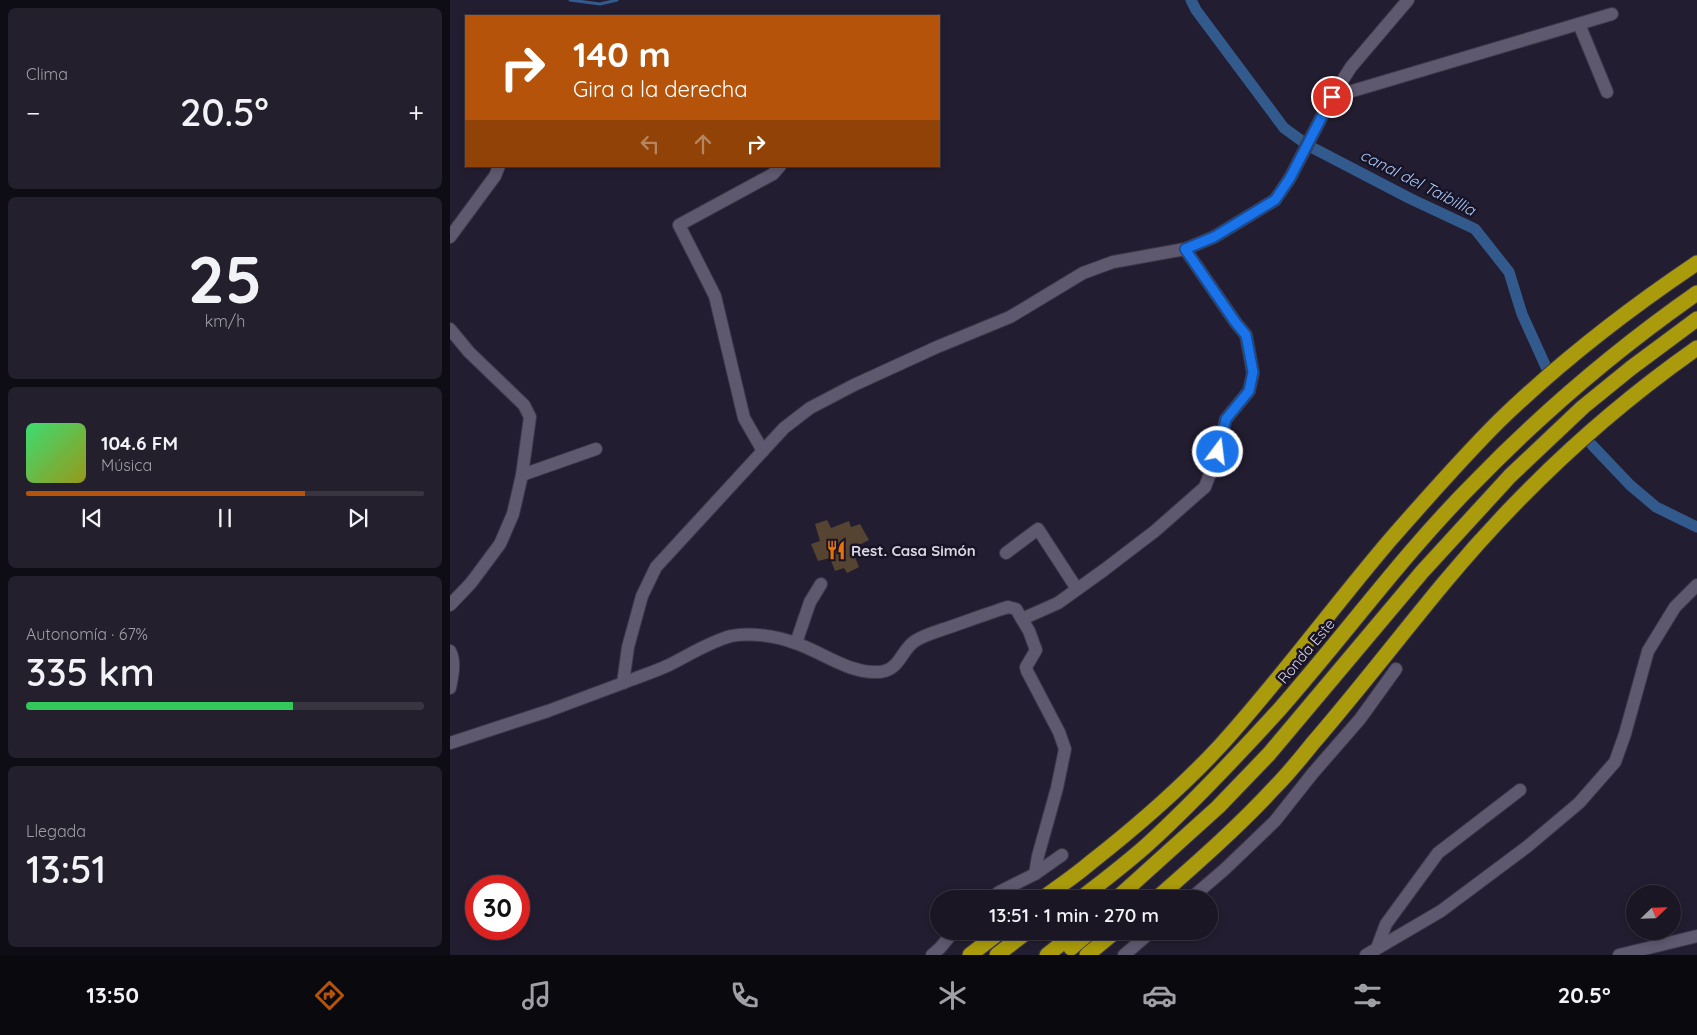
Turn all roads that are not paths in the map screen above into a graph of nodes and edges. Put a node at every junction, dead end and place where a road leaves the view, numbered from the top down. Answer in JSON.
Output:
{"nodes":[{"id":1,"x":1408,"y":0,"type":"edge"},
{"id":2,"x":1612,"y":14,"type":"dead end"},
{"id":3,"x":1579,"y":24,"type":"junction"},
{"id":4,"x":1607,"y":92,"type":"dead end"},
{"id":5,"x":1332,"y":97,"type":"junction"},
{"id":6,"x":499,"y":167,"type":"edge"},
{"id":7,"x":779,"y":167,"type":"edge"},
{"id":8,"x":450,"y":237,"type":"edge"},
{"id":9,"x":1185,"y":249,"type":"junction"},
{"id":10,"x":1697,"y":263,"type":"edge"},
{"id":11,"x":1697,"y":294,"type":"edge"},
{"id":12,"x":1697,"y":319,"type":"edge"},
{"id":13,"x":450,"y":328,"type":"edge"},
{"id":14,"x":1697,"y":348,"type":"edge"},
{"id":15,"x":596,"y":449,"type":"dead end"},
{"id":16,"x":763,"y":451,"type":"junction"},
{"id":17,"x":522,"y":475,"type":"junction"},
{"id":18,"x":1006,"y":553,"type":"dead end"},
{"id":19,"x":821,"y":584,"type":"dead end"},
{"id":20,"x":1697,"y":585,"type":"edge"},
{"id":21,"x":1076,"y":590,"type":"junction"},
{"id":22,"x":450,"y":605,"type":"edge"},
{"id":23,"x":1022,"y":619,"type":"junction"},
{"id":24,"x":796,"y":643,"type":"junction"},
{"id":25,"x":450,"y":651,"type":"edge"},
{"id":26,"x":1396,"y":669,"type":"dead end"},
{"id":27,"x":623,"y":683,"type":"junction"},
{"id":28,"x":450,"y":688,"type":"edge"},
{"id":29,"x":450,"y":743,"type":"edge"},
{"id":30,"x":1520,"y":790,"type":"dead end"},
{"id":31,"x":1193,"y":832,"type":"junction"},
{"id":32,"x":1062,"y":855,"type":"dead end"},
{"id":33,"x":1035,"y":874,"type":"junction"},
{"id":34,"x":1003,"y":890,"type":"edge"},
{"id":35,"x":1054,"y":890,"type":"edge"},
{"id":36,"x":1091,"y":890,"type":"edge"},
{"id":37,"x":1126,"y":890,"type":"edge"},
{"id":38,"x":1140,"y":890,"type":"edge"},
{"id":39,"x":1166,"y":890,"type":"edge"},
{"id":40,"x":1200,"y":890,"type":"edge"},
{"id":41,"x":1697,"y":936,"type":"edge"},
{"id":42,"x":947,"y":940,"type":"edge"},
{"id":43,"x":989,"y":940,"type":"edge"},
{"id":44,"x":1016,"y":940,"type":"edge"},
{"id":45,"x":1029,"y":940,"type":"edge"},
{"id":46,"x":1066,"y":940,"type":"edge"},
{"id":47,"x":1080,"y":940,"type":"edge"},
{"id":48,"x":1105,"y":940,"type":"edge"},
{"id":49,"x":1142,"y":940,"type":"edge"},
{"id":50,"x":1372,"y":952,"type":"edge"},
{"id":51,"x":932,"y":955,"type":"edge"},
{"id":52,"x":970,"y":955,"type":"edge"},
{"id":53,"x":997,"y":955,"type":"edge"},
{"id":54,"x":1010,"y":955,"type":"edge"},
{"id":55,"x":1047,"y":955,"type":"edge"},
{"id":56,"x":1062,"y":955,"type":"edge"},
{"id":57,"x":1087,"y":955,"type":"edge"},
{"id":58,"x":1124,"y":955,"type":"edge"},
{"id":59,"x":1619,"y":955,"type":"edge"}],
"edges":[{"from":1,"to":5,"type":"street"},
{"from":2,"to":3,"type":"street"},
{"from":3,"to":4,"type":"street"},
{"from":3,"to":5,"type":"street"},
{"from":5,"to":9,"type":"street"},
{"from":6,"to":8,"type":"street"},
{"from":7,"to":16,"type":"street"},
{"from":9,"to":16,"type":"street"},
{"from":9,"to":21,"type":"street"},
{"from":10,"to":35,"type":"highway"},
{"from":11,"to":36,"type":"highway","name":"Ronda Este"},
{"from":12,"to":31,"type":"highway"},
{"from":13,"to":17,"type":"street"},
{"from":14,"to":39,"type":"highway"},
{"from":15,"to":17,"type":"street"},
{"from":16,"to":27,"type":"street"},
{"from":17,"to":22,"type":"street"},
{"from":18,"to":21,"type":"street"},
{"from":19,"to":24,"type":"street"},
{"from":20,"to":50,"type":"street"},
{"from":21,"to":23,"type":"street"},
{"from":23,"to":24,"type":"street"},
{"from":23,"to":33,"type":"street"},
{"from":24,"to":27,"type":"street"},
{"from":25,"to":28,"type":"street"},
{"from":26,"to":40,"type":"street"},
{"from":27,"to":29,"type":"street"},
{"from":30,"to":50,"type":"street"},
{"from":31,"to":37,"type":"highway"},
{"from":31,"to":38,"type":"highway"},
{"from":32,"to":33,"type":"street"},
{"from":33,"to":34,"type":"street"},
{"from":41,"to":59,"type":"street"},
{"from":42,"to":51,"type":"street"},
{"from":43,"to":52,"type":"highway"},
{"from":44,"to":53,"type":"highway"},
{"from":45,"to":54,"type":"highway"},
{"from":46,"to":55,"type":"highway"},
{"from":47,"to":56,"type":"highway"},
{"from":48,"to":57,"type":"highway"},
{"from":49,"to":58,"type":"street"}]}
